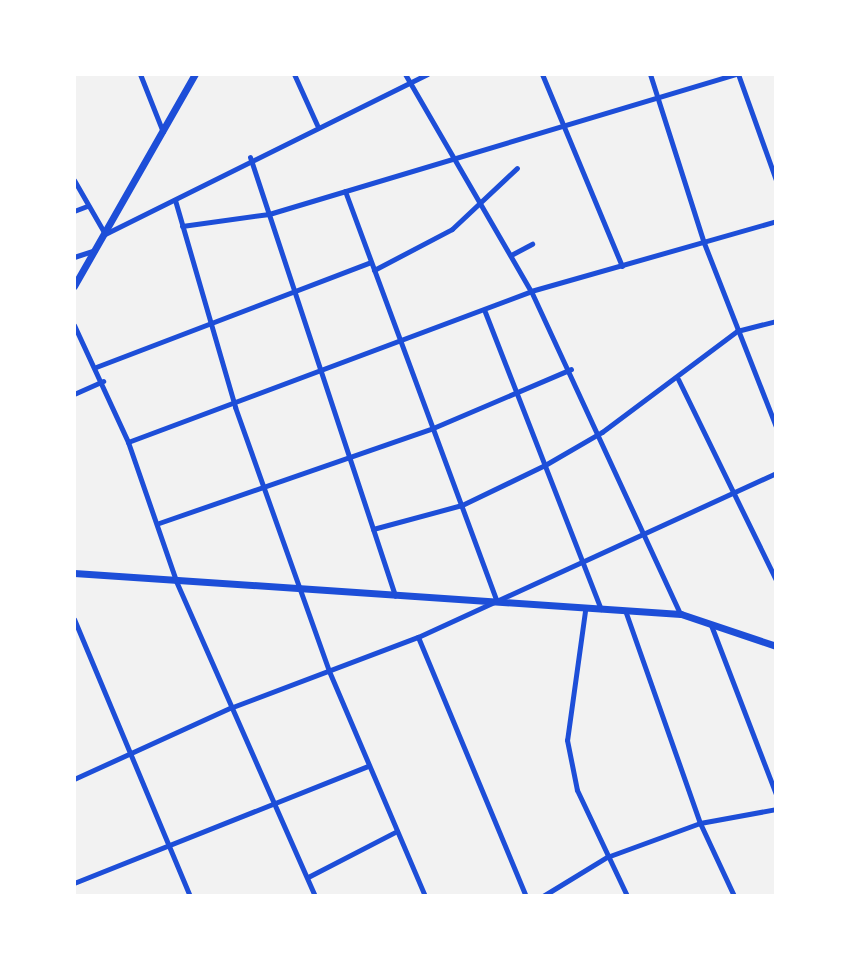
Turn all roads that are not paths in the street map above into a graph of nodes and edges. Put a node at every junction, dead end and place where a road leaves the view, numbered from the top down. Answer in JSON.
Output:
{"nodes":[{"id":1,"x":140,"y":74,"type":"edge"},
{"id":2,"x":195,"y":74,"type":"edge"},
{"id":3,"x":294,"y":74,"type":"edge"},
{"id":4,"x":405,"y":74,"type":"edge"},
{"id":5,"x":427,"y":74,"type":"edge"},
{"id":6,"x":542,"y":74,"type":"edge"},
{"id":7,"x":650,"y":74,"type":"edge"},
{"id":8,"x":737,"y":74,"type":"edge"},
{"id":9,"x":410,"y":83,"type":"junction"},
{"id":10,"x":656,"y":96,"type":"junction"},
{"id":11,"x":317,"y":125,"type":"junction"},
{"id":12,"x":559,"y":125,"type":"junction"},
{"id":13,"x":163,"y":132,"type":"junction"},
{"id":14,"x":250,"y":157,"type":"junction"},
{"id":15,"x":452,"y":157,"type":"junction"},
{"id":16,"x":517,"y":168,"type":"dead end"},
{"id":17,"x":74,"y":180,"type":"edge"},
{"id":18,"x":776,"y":180,"type":"edge"},
{"id":19,"x":345,"y":191,"type":"junction"},
{"id":20,"x":175,"y":200,"type":"junction"},
{"id":21,"x":480,"y":204,"type":"junction"},
{"id":22,"x":87,"y":206,"type":"junction"},
{"id":23,"x":74,"y":211,"type":"edge"},
{"id":24,"x":269,"y":214,"type":"junction"},
{"id":25,"x":776,"y":221,"type":"edge"},
{"id":26,"x":182,"y":226,"type":"junction"},
{"id":27,"x":105,"y":234,"type":"junction"},
{"id":28,"x":704,"y":243,"type":"junction"},
{"id":29,"x":532,"y":244,"type":"dead end"},
{"id":30,"x":95,"y":250,"type":"junction"},
{"id":31,"x":511,"y":255,"type":"junction"},
{"id":32,"x":74,"y":257,"type":"edge"},
{"id":33,"x":371,"y":262,"type":"junction"},
{"id":34,"x":622,"y":266,"type":"junction"},
{"id":35,"x":374,"y":270,"type":"junction"},
{"id":36,"x":74,"y":286,"type":"edge"},
{"id":37,"x":293,"y":288,"type":"junction"},
{"id":38,"x":531,"y":291,"type":"junction"},
{"id":39,"x":485,"y":312,"type":"junction"},
{"id":40,"x":208,"y":320,"type":"junction"},
{"id":41,"x":776,"y":321,"type":"edge"},
{"id":42,"x":74,"y":325,"type":"edge"},
{"id":43,"x":737,"y":331,"type":"junction"},
{"id":44,"x":401,"y":343,"type":"junction"},
{"id":45,"x":96,"y":367,"type":"junction"},
{"id":46,"x":571,"y":369,"type":"junction"},
{"id":47,"x":318,"y":372,"type":"junction"},
{"id":48,"x":678,"y":379,"type":"junction"},
{"id":49,"x":103,"y":381,"type":"junction"},
{"id":50,"x":516,"y":392,"type":"junction"},
{"id":51,"x":74,"y":394,"type":"edge"},
{"id":52,"x":235,"y":407,"type":"junction"},
{"id":53,"x":776,"y":427,"type":"edge"},
{"id":54,"x":433,"y":428,"type":"junction"},
{"id":55,"x":602,"y":432,"type":"junction"},
{"id":56,"x":128,"y":442,"type":"junction"},
{"id":57,"x":347,"y":454,"type":"junction"},
{"id":58,"x":545,"y":465,"type":"junction"},
{"id":59,"x":776,"y":473,"type":"edge"},
{"id":60,"x":264,"y":486,"type":"junction"},
{"id":61,"x":731,"y":494,"type":"junction"},
{"id":62,"x":462,"y":505,"type":"junction"},
{"id":63,"x":159,"y":523,"type":"junction"},
{"id":64,"x":373,"y":529,"type":"junction"},
{"id":65,"x":645,"y":530,"type":"junction"},
{"id":66,"x":583,"y":563,"type":"junction"},
{"id":67,"x":74,"y":573,"type":"edge"},
{"id":68,"x":776,"y":580,"type":"edge"},
{"id":69,"x":176,"y":581,"type":"junction"},
{"id":70,"x":300,"y":588,"type":"junction"},
{"id":71,"x":395,"y":596,"type":"junction"},
{"id":72,"x":497,"y":601,"type":"junction"},
{"id":73,"x":585,"y":611,"type":"junction"},
{"id":74,"x":603,"y":612,"type":"junction"},
{"id":75,"x":626,"y":613,"type":"junction"},
{"id":76,"x":681,"y":614,"type":"junction"},
{"id":77,"x":74,"y":619,"type":"edge"},
{"id":78,"x":711,"y":624,"type":"junction"},
{"id":79,"x":77,"y":636,"type":"edge"},
{"id":80,"x":418,"y":637,"type":"junction"},
{"id":81,"x":776,"y":646,"type":"edge"},
{"id":82,"x":329,"y":671,"type":"junction"},
{"id":83,"x":230,"y":708,"type":"junction"},
{"id":84,"x":129,"y":753,"type":"junction"},
{"id":85,"x":368,"y":766,"type":"junction"},
{"id":86,"x":74,"y":779,"type":"edge"},
{"id":87,"x":776,"y":794,"type":"edge"},
{"id":88,"x":271,"y":800,"type":"junction"},
{"id":89,"x":776,"y":809,"type":"edge"},
{"id":90,"x":700,"y":823,"type":"junction"},
{"id":91,"x":397,"y":831,"type":"junction"},
{"id":92,"x":166,"y":842,"type":"junction"},
{"id":93,"x":607,"y":857,"type":"junction"},
{"id":94,"x":308,"y":877,"type":"junction"},
{"id":95,"x":74,"y":883,"type":"edge"},
{"id":96,"x":190,"y":896,"type":"edge"},
{"id":97,"x":315,"y":896,"type":"edge"},
{"id":98,"x":425,"y":896,"type":"edge"},
{"id":99,"x":526,"y":896,"type":"edge"},
{"id":100,"x":543,"y":896,"type":"edge"},
{"id":101,"x":627,"y":896,"type":"edge"},
{"id":102,"x":734,"y":896,"type":"edge"}],
"edges":[{"from":1,"to":13,"type":"street"},
{"from":2,"to":13,"type":"main road"},
{"from":3,"to":11,"type":"street"},
{"from":4,"to":9,"type":"street"},
{"from":5,"to":9,"type":"street"},
{"from":6,"to":12,"type":"street"},
{"from":7,"to":10,"type":"street"},
{"from":8,"to":10,"type":"street"},
{"from":8,"to":18,"type":"street"},
{"from":9,"to":11,"type":"street"},
{"from":9,"to":15,"type":"street"},
{"from":10,"to":12,"type":"street"},
{"from":10,"to":28,"type":"street"},
{"from":11,"to":14,"type":"street"},
{"from":12,"to":15,"type":"street"},
{"from":12,"to":34,"type":"street"},
{"from":13,"to":27,"type":"main road"},
{"from":14,"to":20,"type":"street"},
{"from":14,"to":24,"type":"street"},
{"from":15,"to":19,"type":"street"},
{"from":15,"to":21,"type":"street"},
{"from":16,"to":21,"type":"street"},
{"from":17,"to":22,"type":"street"},
{"from":19,"to":24,"type":"street"},
{"from":19,"to":33,"type":"street"},
{"from":20,"to":26,"type":"street"},
{"from":20,"to":27,"type":"street"},
{"from":21,"to":31,"type":"street"},
{"from":21,"to":35,"type":"street"},
{"from":22,"to":23,"type":"street"},
{"from":22,"to":27,"type":"street"},
{"from":24,"to":26,"type":"street"},
{"from":24,"to":37,"type":"street"},
{"from":25,"to":28,"type":"street"},
{"from":26,"to":40,"type":"street"},
{"from":27,"to":30,"type":"main road"},
{"from":28,"to":34,"type":"street"},
{"from":28,"to":43,"type":"street"},
{"from":29,"to":31,"type":"street"},
{"from":30,"to":32,"type":"street"},
{"from":30,"to":36,"type":"main road"},
{"from":31,"to":38,"type":"street"},
{"from":33,"to":35,"type":"street"},
{"from":33,"to":37,"type":"street"},
{"from":34,"to":38,"type":"street"},
{"from":35,"to":44,"type":"street"},
{"from":37,"to":40,"type":"street"},
{"from":37,"to":47,"type":"street"},
{"from":38,"to":39,"type":"street"},
{"from":38,"to":46,"type":"street"},
{"from":39,"to":44,"type":"street"},
{"from":39,"to":50,"type":"street"},
{"from":40,"to":45,"type":"street"},
{"from":40,"to":52,"type":"street"},
{"from":41,"to":43,"type":"street"},
{"from":42,"to":45,"type":"street"},
{"from":43,"to":48,"type":"street"},
{"from":43,"to":53,"type":"street"},
{"from":44,"to":47,"type":"street"},
{"from":44,"to":54,"type":"street"},
{"from":45,"to":49,"type":"street"},
{"from":46,"to":50,"type":"street"},
{"from":46,"to":55,"type":"street"},
{"from":47,"to":52,"type":"street"},
{"from":47,"to":57,"type":"street"},
{"from":48,"to":55,"type":"street"},
{"from":48,"to":61,"type":"street"},
{"from":49,"to":51,"type":"street"},
{"from":49,"to":56,"type":"street"},
{"from":50,"to":54,"type":"street"},
{"from":50,"to":58,"type":"street"},
{"from":52,"to":56,"type":"street"},
{"from":52,"to":60,"type":"street"},
{"from":54,"to":57,"type":"street"},
{"from":54,"to":62,"type":"street"},
{"from":55,"to":58,"type":"street"},
{"from":55,"to":65,"type":"street"},
{"from":56,"to":63,"type":"street"},
{"from":57,"to":60,"type":"street"},
{"from":57,"to":64,"type":"street"},
{"from":58,"to":62,"type":"street"},
{"from":58,"to":66,"type":"street"},
{"from":59,"to":61,"type":"street"},
{"from":60,"to":63,"type":"street"},
{"from":60,"to":70,"type":"street"},
{"from":61,"to":65,"type":"street"},
{"from":61,"to":68,"type":"street"},
{"from":62,"to":64,"type":"street"},
{"from":62,"to":72,"type":"street"},
{"from":63,"to":69,"type":"street"},
{"from":64,"to":71,"type":"street"},
{"from":65,"to":66,"type":"street"},
{"from":65,"to":76,"type":"street"},
{"from":66,"to":72,"type":"street"},
{"from":66,"to":74,"type":"street"},
{"from":67,"to":69,"type":"main road"},
{"from":69,"to":70,"type":"main road"},
{"from":69,"to":83,"type":"street"},
{"from":70,"to":71,"type":"main road"},
{"from":70,"to":82,"type":"street"},
{"from":71,"to":72,"type":"main road"},
{"from":72,"to":73,"type":"main road"},
{"from":72,"to":80,"type":"street"},
{"from":73,"to":74,"type":"main road"},
{"from":73,"to":93,"type":"street"},
{"from":74,"to":75,"type":"main road"},
{"from":75,"to":76,"type":"main road"},
{"from":75,"to":90,"type":"street"},
{"from":76,"to":78,"type":"main road"},
{"from":77,"to":79,"type":"street"},
{"from":78,"to":81,"type":"main road"},
{"from":78,"to":87,"type":"street"},
{"from":79,"to":84,"type":"street"},
{"from":80,"to":82,"type":"street"},
{"from":80,"to":99,"type":"street"},
{"from":82,"to":83,"type":"street"},
{"from":82,"to":85,"type":"street"},
{"from":83,"to":84,"type":"street"},
{"from":83,"to":88,"type":"street"},
{"from":84,"to":86,"type":"street"},
{"from":84,"to":92,"type":"street"},
{"from":85,"to":88,"type":"street"},
{"from":85,"to":91,"type":"street"},
{"from":88,"to":92,"type":"street"},
{"from":88,"to":94,"type":"street"},
{"from":89,"to":90,"type":"street"},
{"from":90,"to":93,"type":"street"},
{"from":90,"to":102,"type":"street"},
{"from":91,"to":94,"type":"street"},
{"from":91,"to":98,"type":"street"},
{"from":92,"to":95,"type":"street"},
{"from":92,"to":96,"type":"street"},
{"from":93,"to":100,"type":"street"},
{"from":93,"to":101,"type":"street"},
{"from":94,"to":97,"type":"street"}]}
